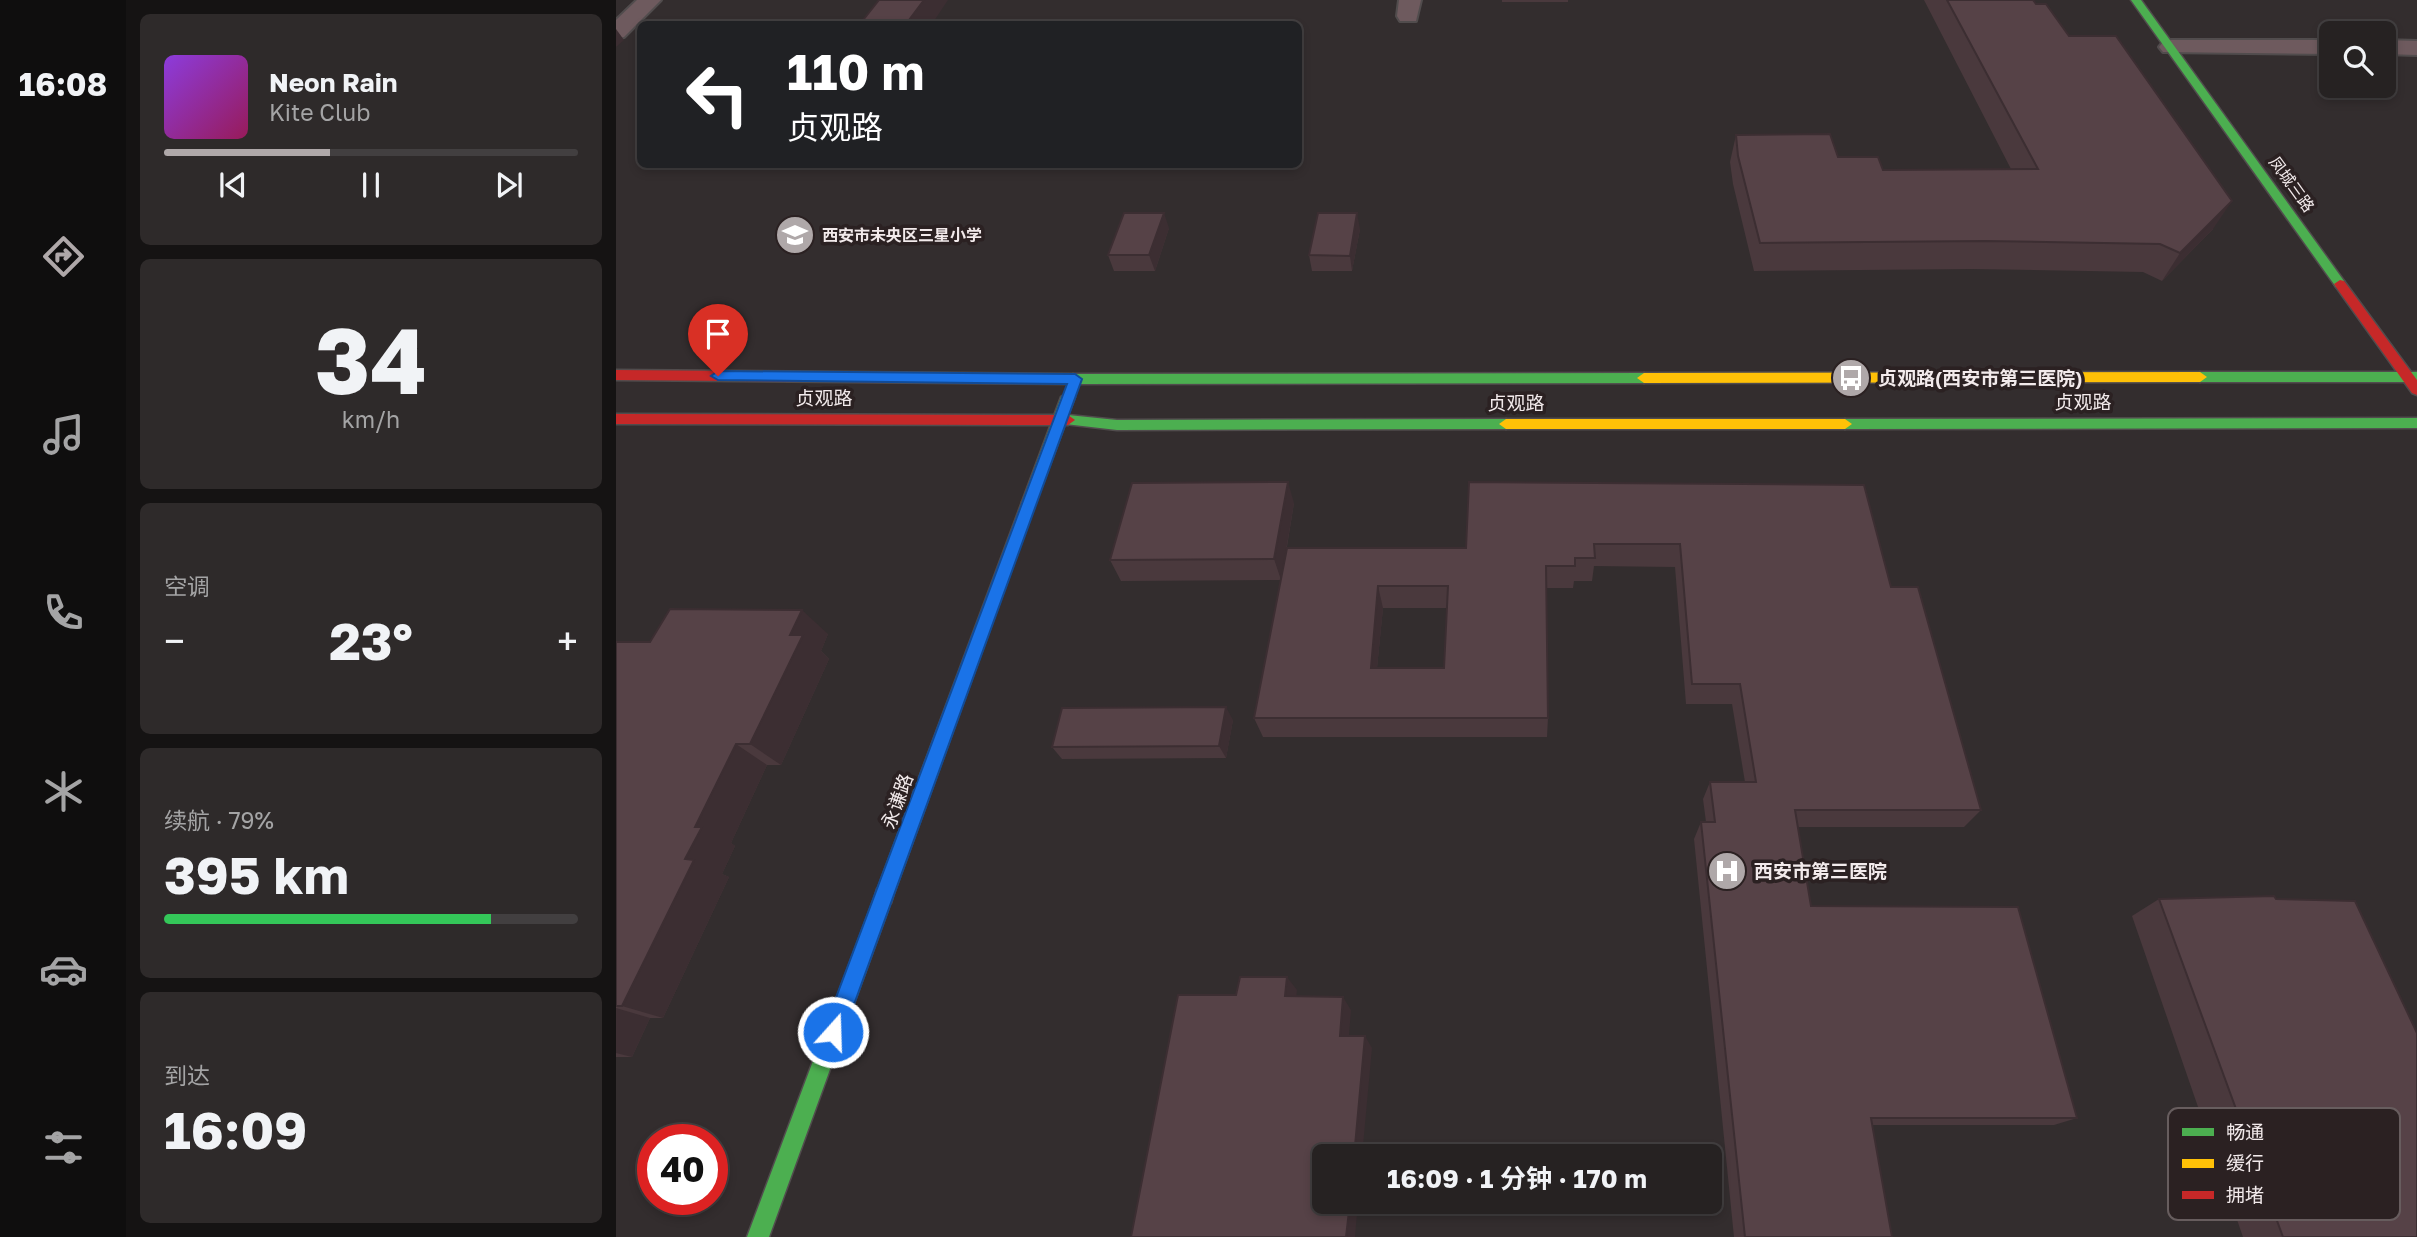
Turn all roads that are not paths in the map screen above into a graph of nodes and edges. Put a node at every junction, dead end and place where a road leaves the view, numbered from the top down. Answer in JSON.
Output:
{"nodes":[{"id":1,"x":650,"y":0,"type":"edge"},
{"id":2,"x":2136,"y":0,"type":"edge"},
{"id":3,"x":616,"y":32,"type":"edge"},
{"id":4,"x":2171,"y":47,"type":"junction"},
{"id":5,"x":2319,"y":47,"type":"edge"},
{"id":6,"x":2396,"y":47,"type":"edge"},
{"id":7,"x":2417,"y":48,"type":"edge"},
{"id":8,"x":616,"y":375,"type":"edge"},
{"id":9,"x":1075,"y":379,"type":"junction"},
{"id":10,"x":2414,"y":381,"type":"edge"},
{"id":11,"x":616,"y":419,"type":"edge"},
{"id":12,"x":1061,"y":419,"type":"junction"},
{"id":13,"x":2417,"y":423,"type":"edge"},
{"id":14,"x":758,"y":1237,"type":"edge"}],
"edges":[{"from":1,"to":3,"type":"street"},
{"from":2,"to":4,"type":"main road","name":"凤城三路"},
{"from":4,"to":5,"type":"street"},
{"from":4,"to":10,"type":"main road","name":"凤城三路"},
{"from":6,"to":7,"type":"street"},
{"from":8,"to":9,"type":"main road","name":"贞观路"},
{"from":9,"to":10,"type":"main road","name":"贞观路"},
{"from":9,"to":12,"type":"main road","name":"永谦路"},
{"from":11,"to":12,"type":"main road","name":"贞观路"},
{"from":12,"to":13,"type":"main road","name":"贞观路"},
{"from":12,"to":14,"type":"main road","name":"永谦路"}]}
